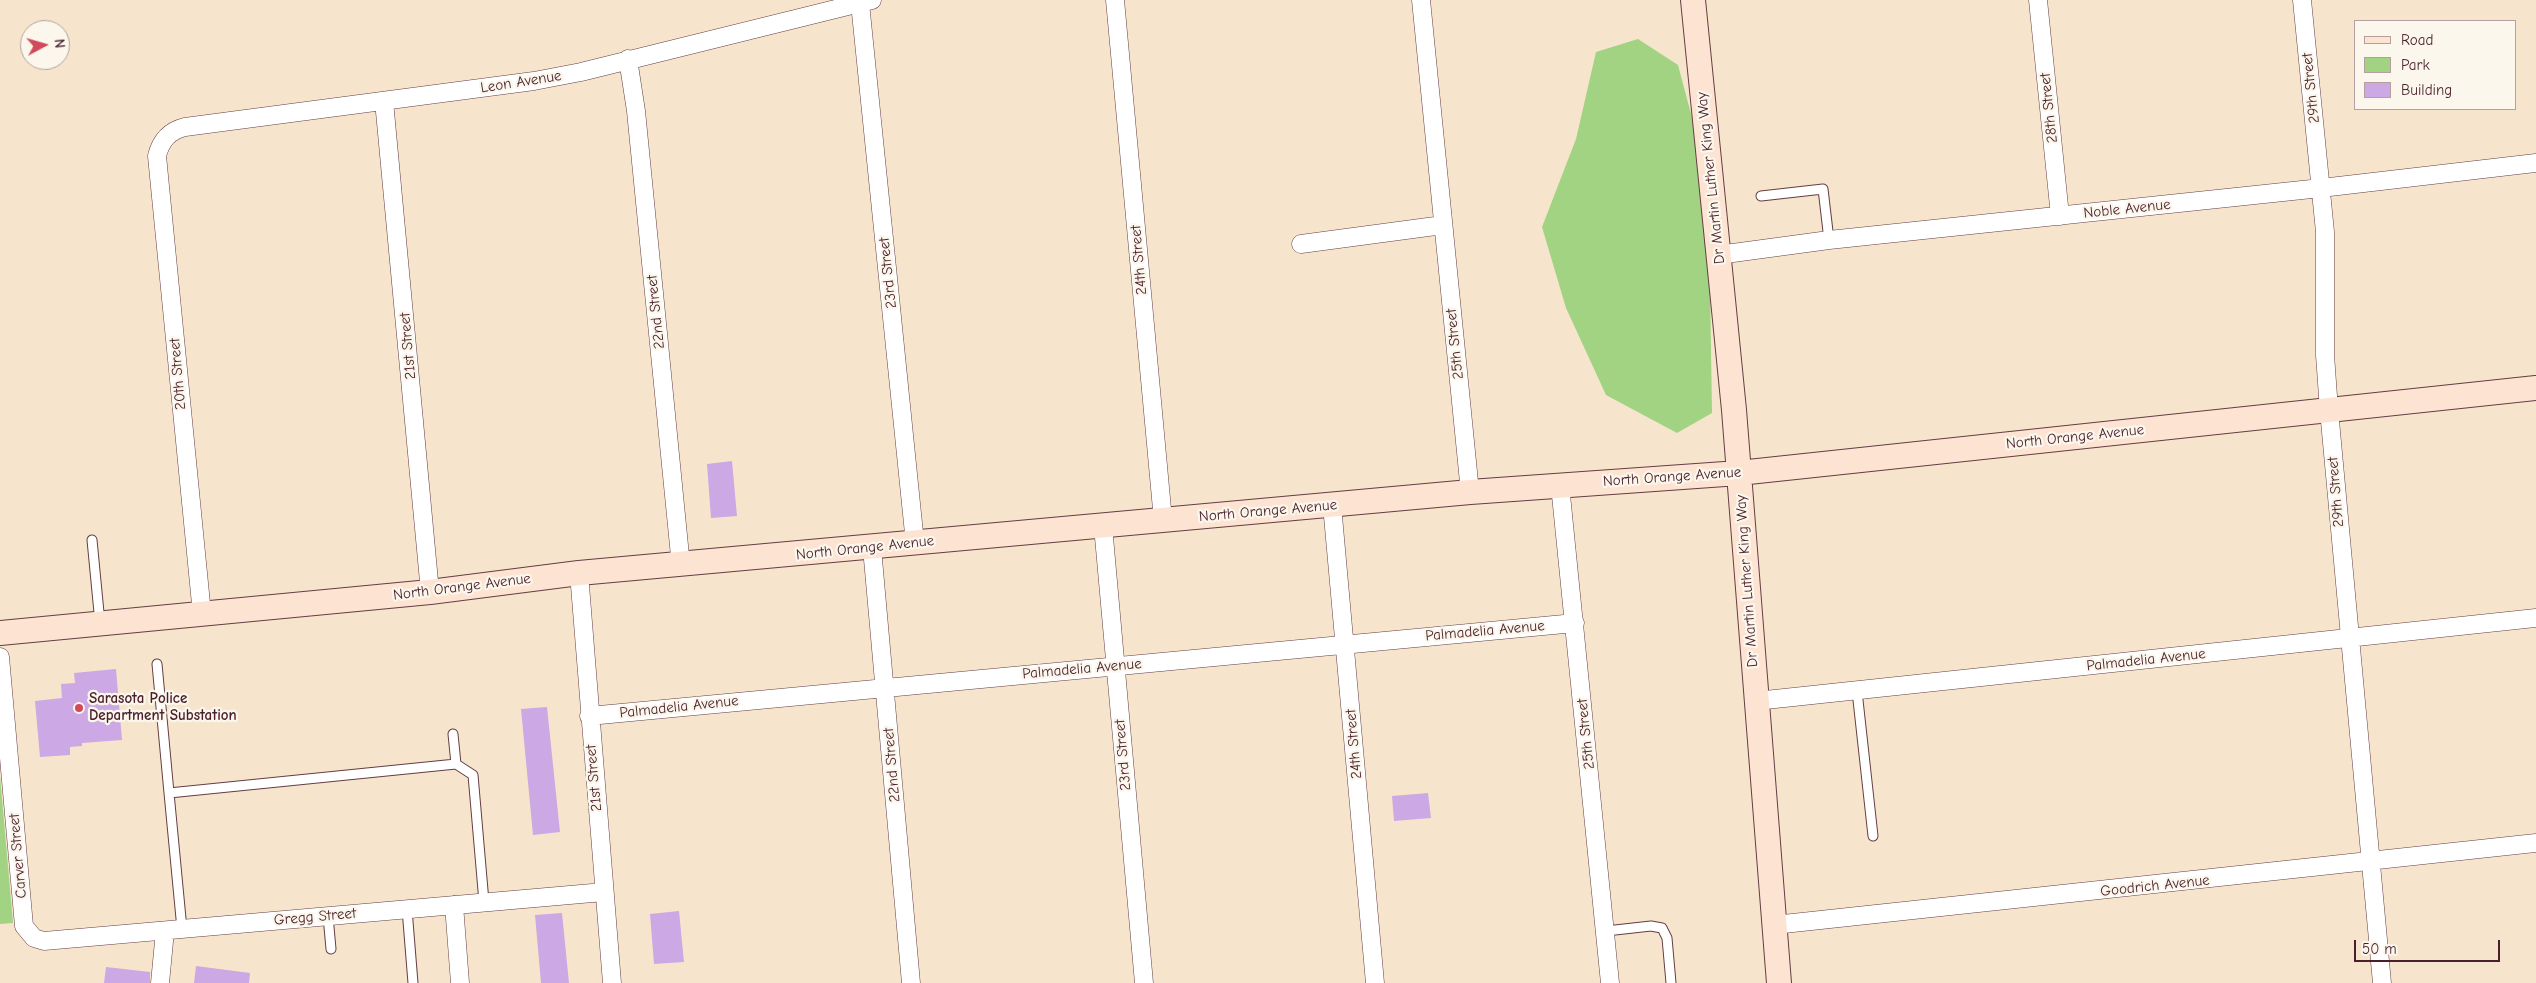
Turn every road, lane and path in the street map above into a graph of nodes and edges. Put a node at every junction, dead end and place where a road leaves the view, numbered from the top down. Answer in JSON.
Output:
{"nodes":[{"id":1,"x":1115,"y":0,"type":"edge"},
{"id":2,"x":1421,"y":0,"type":"edge"},
{"id":3,"x":1693,"y":0,"type":"edge"},
{"id":4,"x":2038,"y":0,"type":"edge"},
{"id":5,"x":2302,"y":0,"type":"edge"},
{"id":6,"x":866,"y":1,"type":"edge"},
{"id":7,"x":628,"y":60,"type":"junction"},
{"id":8,"x":384,"y":101,"type":"junction"},
{"id":9,"x":166,"y":137,"type":"joint"},
{"id":10,"x":2536,"y":163,"type":"edge"},
{"id":11,"x":2321,"y":188,"type":"junction"},
{"id":12,"x":1761,"y":196,"type":"dead end"},
{"id":13,"x":2060,"y":216,"type":"junction"},
{"id":14,"x":1443,"y":225,"type":"junction"},
{"id":15,"x":1829,"y":240,"type":"junction"},
{"id":16,"x":1301,"y":244,"type":"dead end"},
{"id":17,"x":1718,"y":255,"type":"junction"},
{"id":18,"x":2536,"y":388,"type":"edge"},
{"id":19,"x":2329,"y":410,"type":"junction"},
{"id":20,"x":1738,"y":473,"type":"junction"},
{"id":21,"x":1560,"y":485,"type":"junction"},
{"id":22,"x":1470,"y":492,"type":"junction"},
{"id":23,"x":1332,"y":505,"type":"junction"},
{"id":24,"x":1163,"y":520,"type":"junction"},
{"id":25,"x":1103,"y":526,"type":"junction"},
{"id":26,"x":92,"y":540,"type":"dead end"},
{"id":27,"x":915,"y":543,"type":"junction"},
{"id":28,"x":872,"y":548,"type":"junction"},
{"id":29,"x":681,"y":566,"type":"junction"},
{"id":30,"x":579,"y":573,"type":"junction"},
{"id":31,"x":430,"y":592,"type":"junction"},
{"id":32,"x":202,"y":614,"type":"junction"},
{"id":33,"x":2536,"y":618,"type":"edge"},
{"id":34,"x":1575,"y":623,"type":"junction"},
{"id":35,"x":100,"y":624,"type":"junction"},
{"id":36,"x":0,"y":633,"type":"edge"},
{"id":37,"x":2349,"y":638,"type":"junction"},
{"id":38,"x":1345,"y":644,"type":"junction"},
{"id":39,"x":0,"y":657,"type":"edge"},
{"id":40,"x":157,"y":664,"type":"dead end"},
{"id":41,"x":1115,"y":666,"type":"junction"},
{"id":42,"x":884,"y":687,"type":"junction"},
{"id":43,"x":1857,"y":691,"type":"junction"},
{"id":44,"x":1756,"y":702,"type":"junction"},
{"id":45,"x":589,"y":716,"type":"junction"},
{"id":46,"x":453,"y":734,"type":"dead end"},
{"id":47,"x":456,"y":764,"type":"junction"},
{"id":48,"x":169,"y":793,"type":"junction"},
{"id":49,"x":1873,"y":836,"type":"dead end"},
{"id":50,"x":2536,"y":843,"type":"edge"},
{"id":51,"x":2370,"y":862,"type":"junction"},
{"id":52,"x":604,"y":892,"type":"junction"},
{"id":53,"x":484,"y":902,"type":"junction"},
{"id":54,"x":454,"y":904,"type":"junction"},
{"id":55,"x":407,"y":909,"type":"junction"},
{"id":56,"x":328,"y":916,"type":"junction"},
{"id":57,"x":1774,"y":925,"type":"junction"},
{"id":58,"x":174,"y":930,"type":"junction"},
{"id":59,"x":1606,"y":931,"type":"junction"},
{"id":60,"x":29,"y":934,"type":"joint"},
{"id":61,"x":331,"y":949,"type":"dead end"},
{"id":62,"x":160,"y":983,"type":"edge"},
{"id":63,"x":413,"y":983,"type":"edge"},
{"id":64,"x":460,"y":983,"type":"edge"},
{"id":65,"x":612,"y":983,"type":"edge"},
{"id":66,"x":911,"y":983,"type":"edge"},
{"id":67,"x":1144,"y":983,"type":"edge"},
{"id":68,"x":1375,"y":983,"type":"edge"},
{"id":69,"x":1610,"y":983,"type":"edge"},
{"id":70,"x":1671,"y":983,"type":"edge"},
{"id":71,"x":1779,"y":983,"type":"edge"},
{"id":72,"x":2382,"y":983,"type":"edge"}],
"edges":[{"from":1,"to":24,"type":"street","name":"24th Street"},
{"from":2,"to":14,"type":"street","name":"25th Street"},
{"from":3,"to":17,"type":"street","name":"Dr Martin Luther King Way"},
{"from":4,"to":13,"type":"street","name":"28th Street"},
{"from":5,"to":11,"type":"street","name":"29th Street"},
{"from":6,"to":7,"type":"street","name":"Leon Avenue"},
{"from":6,"to":27,"type":"street","name":"23rd Street"},
{"from":7,"to":8,"type":"street","name":"Leon Avenue"},
{"from":7,"to":29,"type":"street","name":"22nd Street"},
{"from":8,"to":9,"type":"street","name":"Leon Avenue"},
{"from":8,"to":31,"type":"street","name":"21st Street"},
{"from":9,"to":32,"type":"street","name":"20th Street"},
{"from":10,"to":11,"type":"street","name":"Noble Avenue"},
{"from":11,"to":13,"type":"street","name":"Noble Avenue"},
{"from":11,"to":19,"type":"street","name":"29th Street"},
{"from":12,"to":15,"type":"lane"},
{"from":13,"to":15,"type":"street","name":"Noble Avenue"},
{"from":14,"to":16,"type":"street"},
{"from":14,"to":22,"type":"street","name":"25th Street"},
{"from":15,"to":17,"type":"street","name":"Noble Avenue"},
{"from":17,"to":20,"type":"street","name":"Dr Martin Luther King Way"},
{"from":18,"to":19,"type":"street","name":"North Orange Avenue"},
{"from":19,"to":20,"type":"street","name":"North Orange Avenue"},
{"from":19,"to":37,"type":"street","name":"29th Street"},
{"from":20,"to":21,"type":"street","name":"North Orange Avenue"},
{"from":20,"to":44,"type":"street","name":"Dr Martin Luther King Way"},
{"from":21,"to":22,"type":"street","name":"North Orange Avenue"},
{"from":21,"to":34,"type":"street","name":"25th Street"},
{"from":22,"to":23,"type":"street","name":"North Orange Avenue"},
{"from":23,"to":24,"type":"street","name":"North Orange Avenue"},
{"from":23,"to":38,"type":"street","name":"24th Street"},
{"from":24,"to":25,"type":"street","name":"North Orange Avenue"},
{"from":25,"to":27,"type":"street","name":"North Orange Avenue"},
{"from":25,"to":41,"type":"street","name":"23rd Street"},
{"from":26,"to":35,"type":"lane"},
{"from":27,"to":28,"type":"street","name":"North Orange Avenue"},
{"from":28,"to":29,"type":"street","name":"North Orange Avenue"},
{"from":28,"to":42,"type":"street","name":"22nd Street"},
{"from":29,"to":30,"type":"street","name":"North Orange Avenue"},
{"from":30,"to":31,"type":"street","name":"North Orange Avenue"},
{"from":30,"to":45,"type":"street","name":"21st Street"},
{"from":31,"to":32,"type":"street","name":"North Orange Avenue"},
{"from":32,"to":35,"type":"street","name":"North Orange Avenue"},
{"from":33,"to":37,"type":"street","name":"Palmadelia Avenue"},
{"from":34,"to":38,"type":"street","name":"Palmadelia Avenue"},
{"from":34,"to":59,"type":"street","name":"25th Street"},
{"from":35,"to":36,"type":"street","name":"North Orange Avenue"},
{"from":37,"to":43,"type":"street","name":"Palmadelia Avenue"},
{"from":37,"to":51,"type":"street","name":"29th Street"},
{"from":38,"to":41,"type":"street","name":"Palmadelia Avenue"},
{"from":38,"to":68,"type":"street","name":"24th Street"},
{"from":39,"to":60,"type":"street","name":"Carver Street"},
{"from":40,"to":48,"type":"lane"},
{"from":41,"to":42,"type":"street","name":"Palmadelia Avenue"},
{"from":41,"to":67,"type":"street","name":"23rd Street"},
{"from":42,"to":45,"type":"street","name":"Palmadelia Avenue"},
{"from":42,"to":66,"type":"street","name":"22nd Street"},
{"from":43,"to":44,"type":"street","name":"Palmadelia Avenue"},
{"from":43,"to":49,"type":"lane"},
{"from":44,"to":57,"type":"street","name":"Dr Martin Luther King Way"},
{"from":45,"to":52,"type":"street","name":"21st Street"},
{"from":46,"to":47,"type":"lane"},
{"from":47,"to":48,"type":"lane"},
{"from":47,"to":53,"type":"lane"},
{"from":48,"to":58,"type":"lane"},
{"from":50,"to":51,"type":"street","name":"Goodrich Avenue"},
{"from":51,"to":57,"type":"street","name":"Goodrich Avenue"},
{"from":51,"to":72,"type":"street","name":"29th Street"},
{"from":52,"to":53,"type":"street","name":"Gregg Street"},
{"from":52,"to":65,"type":"street","name":"21st Street"},
{"from":53,"to":54,"type":"street","name":"Gregg Street"},
{"from":54,"to":55,"type":"street","name":"Gregg Street"},
{"from":54,"to":64,"type":"street"},
{"from":55,"to":56,"type":"street","name":"Gregg Street"},
{"from":55,"to":63,"type":"lane"},
{"from":56,"to":58,"type":"street","name":"Gregg Street"},
{"from":56,"to":61,"type":"lane"},
{"from":57,"to":71,"type":"street","name":"Dr Martin Luther King Way"},
{"from":58,"to":60,"type":"street","name":"Gregg Street"},
{"from":58,"to":62,"type":"street"},
{"from":59,"to":69,"type":"street","name":"25th Street"},
{"from":59,"to":70,"type":"lane"}]}
